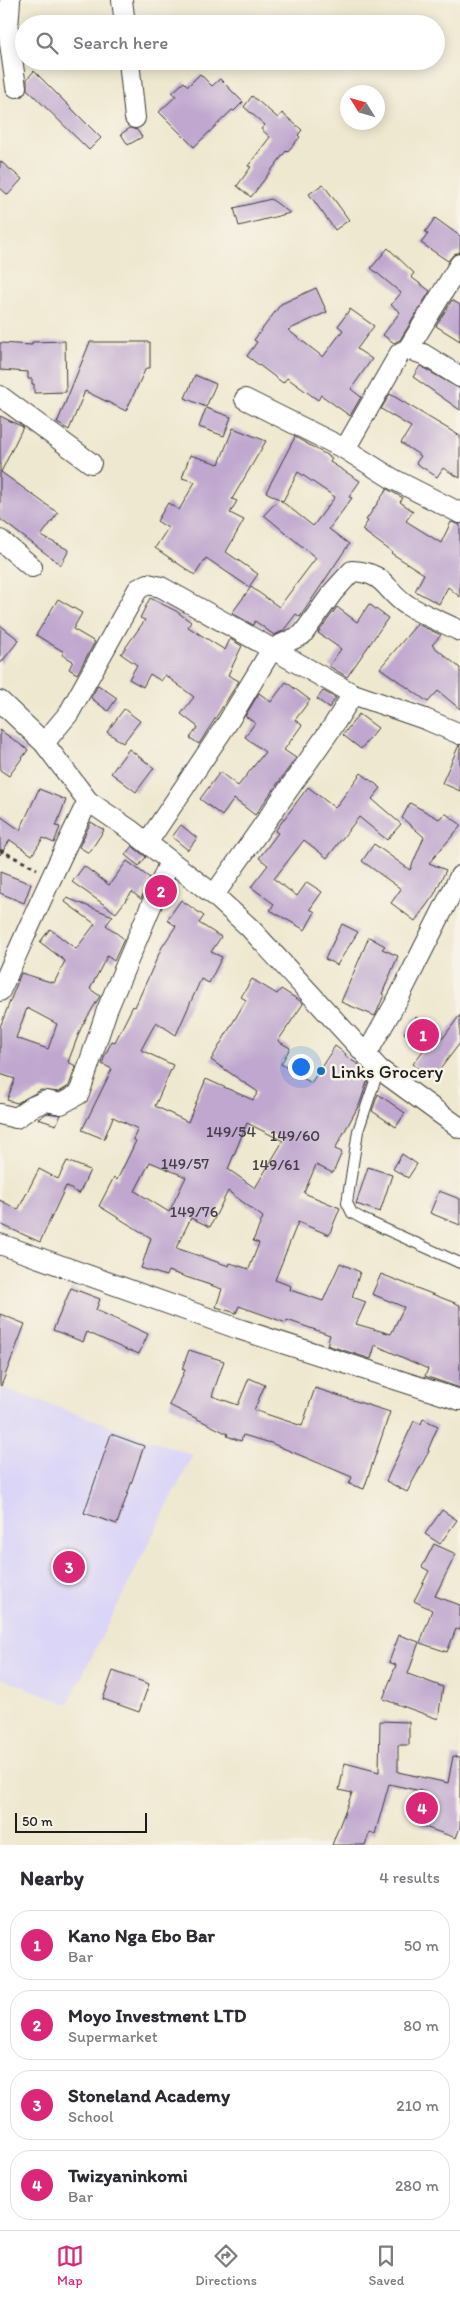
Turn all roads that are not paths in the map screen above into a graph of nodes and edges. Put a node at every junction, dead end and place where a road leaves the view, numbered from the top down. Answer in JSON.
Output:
{"nodes":[{"id":1,"x":10,"y":0,"type":"edge"},
{"id":2,"x":122,"y":0,"type":"edge"},
{"id":3,"x":124,"y":15,"type":"edge"},
{"id":4,"x":130,"y":70,"type":"edge"},
{"id":5,"x":16,"y":87,"type":"dead end"},
{"id":6,"x":135,"y":118,"type":"dead end"},
{"id":7,"x":460,"y":264,"type":"edge"},
{"id":8,"x":408,"y":349,"type":"junction"},
{"id":9,"x":460,"y":378,"type":"edge"},
{"id":10,"x":0,"y":396,"type":"edge"},
{"id":11,"x":245,"y":399,"type":"dead end"},
{"id":12,"x":344,"y":449,"type":"junction"},
{"id":13,"x":91,"y":463,"type":"dead end"},
{"id":14,"x":460,"y":513,"type":"edge"},
{"id":15,"x":0,"y":540,"type":"edge"},
{"id":16,"x":32,"y":567,"type":"dead end"},
{"id":17,"x":460,"y":631,"type":"edge"},
{"id":18,"x":272,"y":648,"type":"junction"},
{"id":19,"x":353,"y":694,"type":"junction"},
{"id":20,"x":0,"y":701,"type":"edge"},
{"id":21,"x":460,"y":734,"type":"edge"},
{"id":22,"x":44,"y":743,"type":"junction"},
{"id":23,"x":88,"y":801,"type":"junction"},
{"id":24,"x":147,"y":843,"type":"junction"},
{"id":25,"x":170,"y":861,"type":"junction"},
{"id":26,"x":460,"y":876,"type":"edge"},
{"id":27,"x":214,"y":895,"type":"junction"},
{"id":28,"x":0,"y":990,"type":"edge"},
{"id":29,"x":372,"y":1062,"type":"junction"},
{"id":30,"x":0,"y":1114,"type":"edge"},
{"id":31,"x":460,"y":1128,"type":"edge"},
{"id":32,"x":0,"y":1244,"type":"edge"},
{"id":33,"x":460,"y":1263,"type":"edge"},
{"id":34,"x":460,"y":1400,"type":"edge"}],
"edges":[{"from":1,"to":5,"type":"street"},
{"from":2,"to":3,"type":"street"},
{"from":4,"to":6,"type":"street"},
{"from":7,"to":8,"type":"street"},
{"from":8,"to":9,"type":"street"},
{"from":8,"to":12,"type":"street"},
{"from":10,"to":13,"type":"street"},
{"from":11,"to":12,"type":"street"},
{"from":12,"to":14,"type":"street"},
{"from":15,"to":16,"type":"street"},
{"from":17,"to":18,"type":"street"},
{"from":18,"to":19,"type":"street"},
{"from":18,"to":22,"type":"street"},
{"from":18,"to":24,"type":"street"},
{"from":19,"to":21,"type":"street"},
{"from":19,"to":27,"type":"street"},
{"from":20,"to":22,"type":"street"},
{"from":22,"to":23,"type":"street"},
{"from":23,"to":24,"type":"street"},
{"from":23,"to":28,"type":"street"},
{"from":24,"to":25,"type":"street"},
{"from":25,"to":27,"type":"street"},
{"from":25,"to":30,"type":"street"},
{"from":26,"to":29,"type":"street"},
{"from":27,"to":29,"type":"street"},
{"from":29,"to":31,"type":"street"},
{"from":29,"to":33,"type":"lane"},
{"from":32,"to":34,"type":"street"}]}
